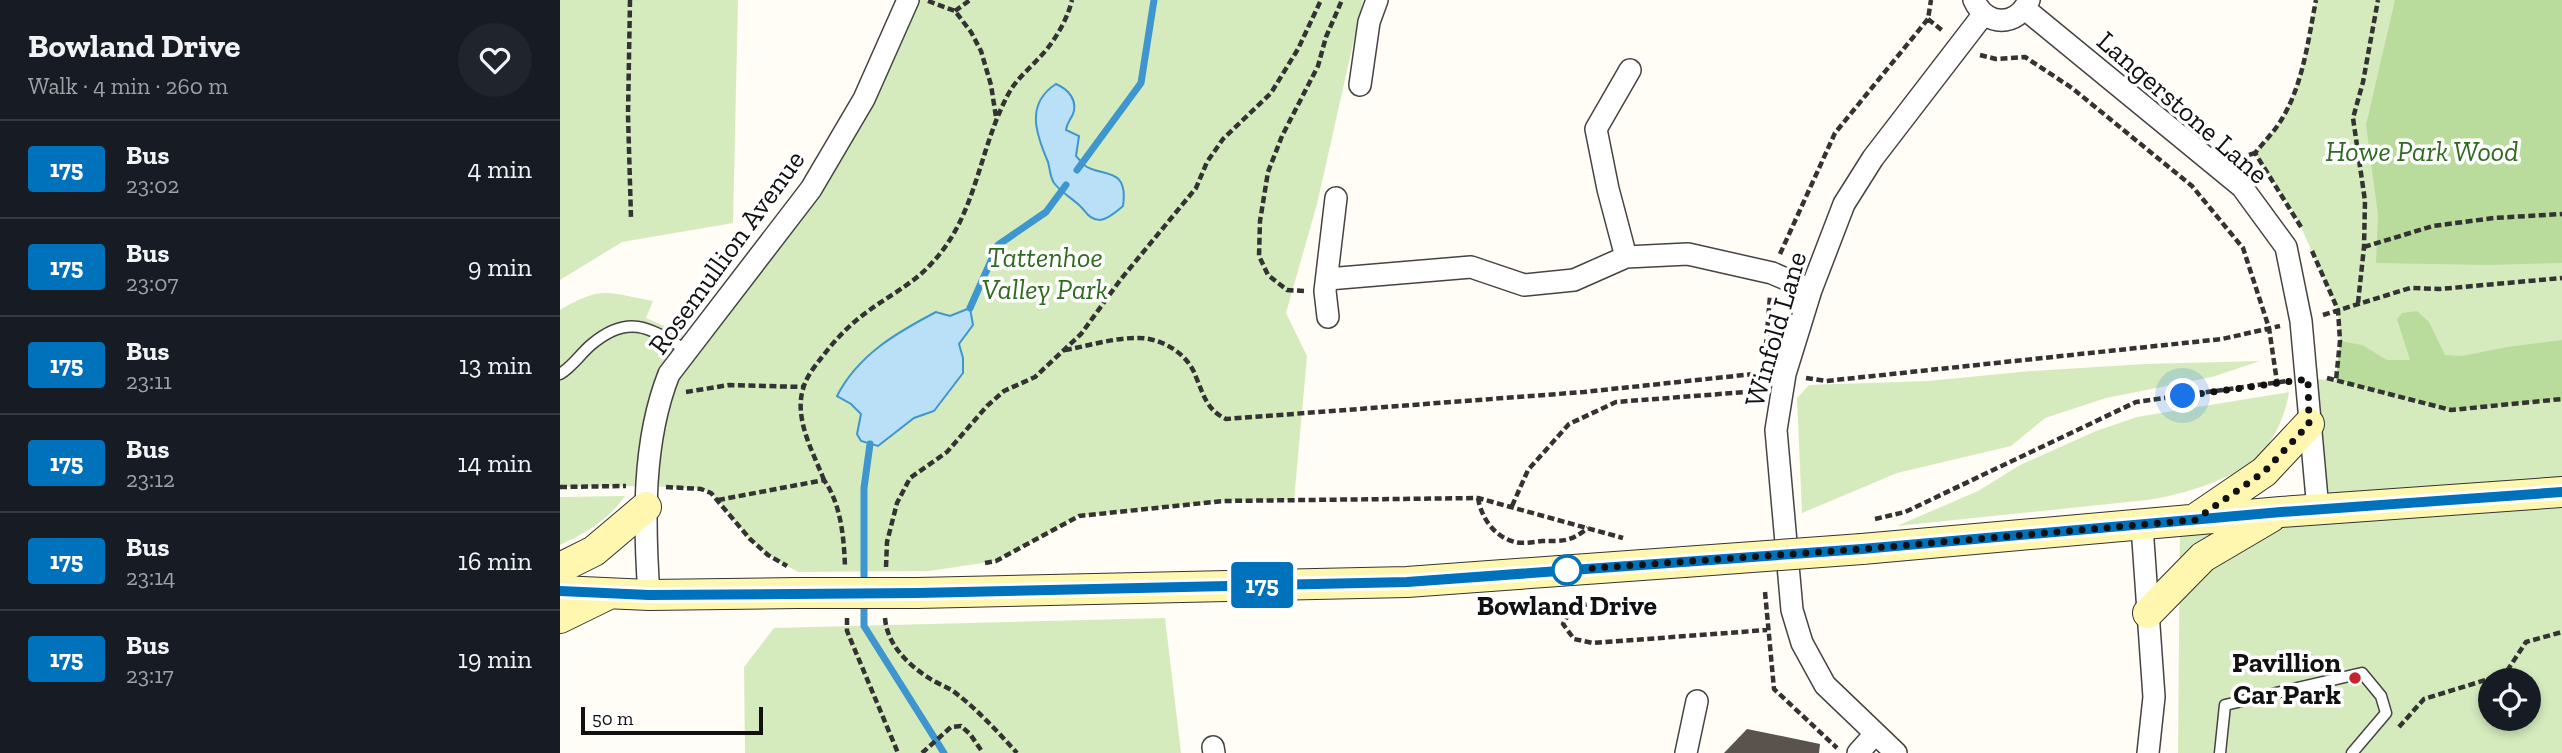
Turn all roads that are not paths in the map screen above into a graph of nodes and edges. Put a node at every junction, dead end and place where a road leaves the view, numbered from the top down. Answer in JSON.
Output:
{"nodes":[{"id":1,"x":908,"y":0,"type":"edge"},
{"id":2,"x":1377,"y":0,"type":"edge"},
{"id":3,"x":2027,"y":4,"type":"edge"},
{"id":4,"x":1978,"y":7,"type":"edge"},
{"id":5,"x":1630,"y":70,"type":"dead end"},
{"id":6,"x":1360,"y":85,"type":"dead end"},
{"id":7,"x":1335,"y":198,"type":"dead end"},
{"id":8,"x":1626,"y":257,"type":"junction"},
{"id":9,"x":1326,"y":285,"type":"junction"},
{"id":10,"x":1811,"y":290,"type":"junction"},
{"id":11,"x":1328,"y":317,"type":"dead end"},
{"id":12,"x":686,"y":351,"type":"junction"},
{"id":13,"x":560,"y":374,"type":"edge"},
{"id":14,"x":2309,"y":424,"type":"junction"},
{"id":15,"x":2562,"y":492,"type":"edge"},
{"id":16,"x":646,"y":507,"type":"junction"},
{"id":17,"x":2318,"y":510,"type":"junction"},
{"id":18,"x":2281,"y":512,"type":"junction"},
{"id":19,"x":2195,"y":520,"type":"junction"},
{"id":20,"x":2141,"y":526,"type":"junction"},
{"id":21,"x":560,"y":568,"type":"edge"},
{"id":22,"x":560,"y":591,"type":"edge"},
{"id":23,"x":610,"y":593,"type":"junction"},
{"id":24,"x":649,"y":595,"type":"junction"},
{"id":25,"x":2148,"y":612,"type":"junction"},
{"id":26,"x":560,"y":618,"type":"edge"},
{"id":27,"x":1697,"y":701,"type":"dead end"},
{"id":28,"x":1875,"y":734,"type":"junction"},
{"id":29,"x":1686,"y":753,"type":"edge"},
{"id":30,"x":1858,"y":753,"type":"edge"},
{"id":31,"x":1896,"y":753,"type":"edge"},
{"id":32,"x":2148,"y":753,"type":"edge"},
{"id":33,"x":2220,"y":753,"type":"edge"},
{"id":34,"x":2352,"y":753,"type":"edge"}],
"edges":[{"from":1,"to":12,"type":"street","name":"Rosemullion Avenue"},
{"from":2,"to":6,"type":"street"},
{"from":3,"to":4,"type":"street"},
{"from":3,"to":14,"type":"street","name":"Langerstone Lane"},
{"from":4,"to":10,"type":"street","name":"Winfold Lane"},
{"from":5,"to":8,"type":"street"},
{"from":7,"to":9,"type":"street"},
{"from":8,"to":9,"type":"street"},
{"from":8,"to":10,"type":"street"},
{"from":9,"to":11,"type":"street"},
{"from":10,"to":28,"type":"street","name":"Winfold Lane"},
{"from":12,"to":13,"type":"lane"},
{"from":12,"to":16,"type":"street","name":"Rosemullion Avenue"},
{"from":14,"to":17,"type":"street","name":"Langerstone Lane"},
{"from":14,"to":19,"type":"street"},
{"from":15,"to":17,"type":"street"},
{"from":16,"to":21,"type":"street"},
{"from":16,"to":24,"type":"street","name":"Rosemullion Avenue"},
{"from":17,"to":18,"type":"street"},
{"from":18,"to":19,"type":"street"},
{"from":18,"to":25,"type":"street"},
{"from":19,"to":20,"type":"street"},
{"from":20,"to":24,"type":"street","bridge":true},
{"from":20,"to":25,"type":"street"},
{"from":22,"to":23,"type":"street"},
{"from":23,"to":24,"type":"street"},
{"from":23,"to":26,"type":"street"},
{"from":25,"to":32,"type":"street"},
{"from":27,"to":29,"type":"street"},
{"from":28,"to":30,"type":"street"},
{"from":28,"to":31,"type":"street","name":"Winfold Lane"},
{"from":33,"to":34,"type":"lane"}]}
